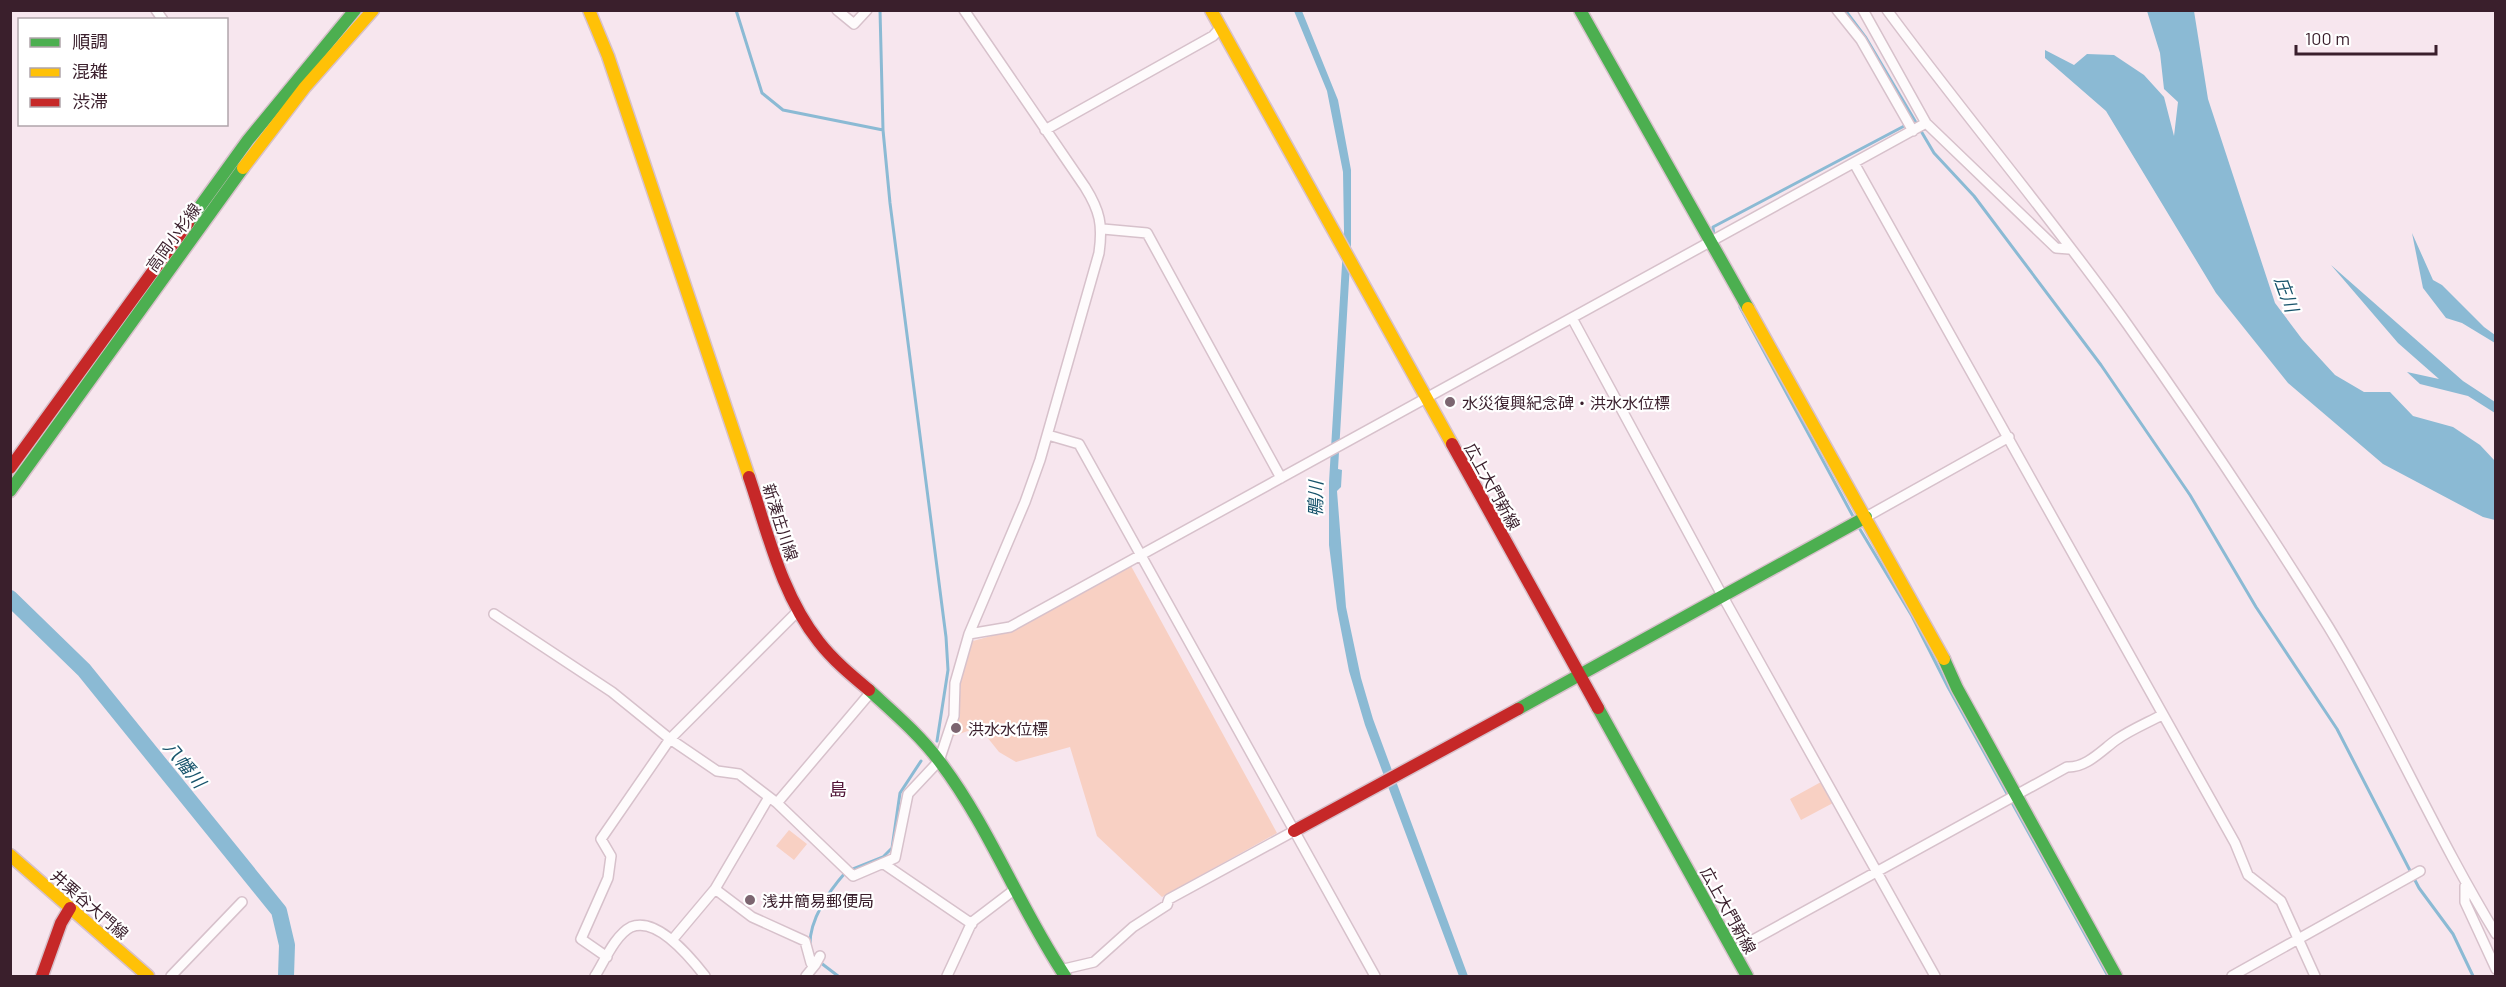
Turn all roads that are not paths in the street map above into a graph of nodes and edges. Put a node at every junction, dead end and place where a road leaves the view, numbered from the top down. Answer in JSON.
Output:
{"nodes":[{"id":1,"x":355,"y":10,"type":"edge"},
{"id":2,"x":373,"y":10,"type":"edge"},
{"id":3,"x":589,"y":10,"type":"edge"},
{"id":4,"x":837,"y":10,"type":"edge"},
{"id":5,"x":867,"y":10,"type":"edge"},
{"id":6,"x":977,"y":10,"type":"edge"},
{"id":7,"x":1211,"y":10,"type":"edge"},
{"id":8,"x":1580,"y":10,"type":"edge"},
{"id":9,"x":1837,"y":10,"type":"edge"},
{"id":10,"x":1863,"y":10,"type":"edge"},
{"id":11,"x":1887,"y":10,"type":"edge"},
{"id":12,"x":966,"y":14,"type":"edge"},
{"id":13,"x":1221,"y":27,"type":"junction"},
{"id":14,"x":1926,"y":123,"type":"junction"},
{"id":15,"x":1045,"y":129,"type":"junction"},
{"id":16,"x":1913,"y":131,"type":"junction"},
{"id":17,"x":1854,"y":163,"type":"junction"},
{"id":18,"x":1102,"y":229,"type":"junction"},
{"id":19,"x":1710,"y":241,"type":"junction"},
{"id":20,"x":2069,"y":249,"type":"junction"},
{"id":21,"x":1572,"y":318,"type":"junction"},
{"id":22,"x":1426,"y":399,"type":"junction"},
{"id":23,"x":1048,"y":435,"type":"junction"},
{"id":24,"x":2009,"y":437,"type":"junction"},
{"id":25,"x":10,"y":468,"type":"edge"},
{"id":26,"x":1281,"y":478,"type":"junction"},
{"id":27,"x":10,"y":491,"type":"edge"},
{"id":28,"x":1866,"y":517,"type":"junction"},
{"id":29,"x":1141,"y":557,"type":"junction"},
{"id":30,"x":1722,"y":595,"type":"junction"},
{"id":31,"x":798,"y":611,"type":"junction"},
{"id":32,"x":494,"y":614,"type":"dead end"},
{"id":33,"x":969,"y":634,"type":"junction"},
{"id":34,"x":1579,"y":675,"type":"junction"},
{"id":35,"x":871,"y":692,"type":"junction"},
{"id":36,"x":2162,"y":715,"type":"junction"},
{"id":37,"x":670,"y":739,"type":"junction"},
{"id":38,"x":939,"y":761,"type":"junction"},
{"id":39,"x":2015,"y":795,"type":"junction"},
{"id":40,"x":773,"y":800,"type":"junction"},
{"id":41,"x":1294,"y":831,"type":"junction"},
{"id":42,"x":10,"y":855,"type":"edge"},
{"id":43,"x":884,"y":864,"type":"junction"},
{"id":44,"x":1878,"y":871,"type":"junction"},
{"id":45,"x":2420,"y":871,"type":"dead end"},
{"id":46,"x":2465,"y":883,"type":"junction"},
{"id":47,"x":715,"y":889,"type":"junction"},
{"id":48,"x":1014,"y":890,"type":"junction"},
{"id":49,"x":242,"y":902,"type":"dead end"},
{"id":50,"x":70,"y":908,"type":"junction"},
{"id":51,"x":972,"y":924,"type":"junction"},
{"id":52,"x":2496,"y":934,"type":"edge"},
{"id":53,"x":673,"y":939,"type":"junction"},
{"id":54,"x":2297,"y":940,"type":"junction"},
{"id":55,"x":1733,"y":951,"type":"junction"},
{"id":56,"x":607,"y":957,"type":"junction"},
{"id":57,"x":2496,"y":969,"type":"edge"},
{"id":58,"x":1062,"y":973,"type":"edge"},
{"id":59,"x":42,"y":976,"type":"edge"},
{"id":60,"x":148,"y":976,"type":"edge"},
{"id":61,"x":171,"y":976,"type":"edge"},
{"id":62,"x":595,"y":976,"type":"edge"},
{"id":63,"x":705,"y":976,"type":"edge"},
{"id":64,"x":806,"y":976,"type":"edge"},
{"id":65,"x":947,"y":976,"type":"edge"},
{"id":66,"x":1375,"y":976,"type":"edge"},
{"id":67,"x":1747,"y":976,"type":"edge"},
{"id":68,"x":1935,"y":976,"type":"edge"},
{"id":69,"x":2116,"y":976,"type":"edge"},
{"id":70,"x":2232,"y":976,"type":"edge"},
{"id":71,"x":2315,"y":976,"type":"edge"}],
"edges":[{"from":1,"to":25,"type":"main road","name":"高岡小杉線"},
{"from":2,"to":27,"type":"main road","name":"高岡小杉線"},
{"from":3,"to":31,"type":"main road","name":"新湊庄川線"},
{"from":4,"to":5,"type":"street"},
{"from":6,"to":12,"type":"street"},
{"from":7,"to":13,"type":"main road","name":"広上大門新線"},
{"from":8,"to":19,"type":"main road"},
{"from":9,"to":16,"type":"street"},
{"from":10,"to":14,"type":"street"},
{"from":11,"to":20,"type":"street"},
{"from":12,"to":15,"type":"street"},
{"from":13,"to":15,"type":"street"},
{"from":13,"to":22,"type":"main road","name":"広上大門新線"},
{"from":14,"to":16,"type":"street"},
{"from":14,"to":20,"type":"street"},
{"from":15,"to":18,"type":"street"},
{"from":16,"to":17,"type":"street"},
{"from":17,"to":19,"type":"street"},
{"from":17,"to":24,"type":"street"},
{"from":18,"to":23,"type":"street"},
{"from":18,"to":26,"type":"street"},
{"from":19,"to":21,"type":"street"},
{"from":19,"to":28,"type":"main road"},
{"from":20,"to":46,"type":"street"},
{"from":21,"to":22,"type":"street"},
{"from":21,"to":30,"type":"street"},
{"from":22,"to":26,"type":"street"},
{"from":22,"to":34,"type":"main road","name":"広上大門新線"},
{"from":23,"to":29,"type":"street"},
{"from":23,"to":33,"type":"street"},
{"from":24,"to":28,"type":"street"},
{"from":24,"to":36,"type":"street"},
{"from":26,"to":29,"type":"street"},
{"from":28,"to":30,"type":"main road"},
{"from":28,"to":39,"type":"main road"},
{"from":29,"to":33,"type":"street"},
{"from":29,"to":41,"type":"street"},
{"from":30,"to":34,"type":"main road"},
{"from":30,"to":44,"type":"street"},
{"from":31,"to":35,"type":"main road","name":"新湊庄川線"},
{"from":31,"to":37,"type":"street"},
{"from":32,"to":37,"type":"street"},
{"from":33,"to":38,"type":"street"},
{"from":34,"to":41,"type":"main road"},
{"from":34,"to":55,"type":"main road","name":"広上大門新線"},
{"from":35,"to":38,"type":"main road","name":"新湊庄川線"},
{"from":35,"to":40,"type":"street"},
{"from":36,"to":39,"type":"street"},
{"from":36,"to":54,"type":"street"},
{"from":37,"to":40,"type":"street"},
{"from":37,"to":56,"type":"street"},
{"from":38,"to":43,"type":"street"},
{"from":38,"to":48,"type":"main road","name":"新湊庄川線"},
{"from":39,"to":44,"type":"street"},
{"from":39,"to":69,"type":"main road"},
{"from":40,"to":43,"type":"street"},
{"from":40,"to":47,"type":"street"},
{"from":41,"to":58,"type":"street"},
{"from":41,"to":66,"type":"street"},
{"from":42,"to":50,"type":"main road","name":"井栗谷大門線"},
{"from":43,"to":51,"type":"street"},
{"from":44,"to":55,"type":"street"},
{"from":44,"to":68,"type":"street"},
{"from":45,"to":54,"type":"street"},
{"from":46,"to":52,"type":"street"},
{"from":46,"to":57,"type":"street"},
{"from":47,"to":53,"type":"street"},
{"from":47,"to":64,"type":"street"},
{"from":48,"to":51,"type":"street"},
{"from":48,"to":58,"type":"main road","name":"新湊庄川線"},
{"from":49,"to":61,"type":"street"},
{"from":50,"to":59,"type":"main road"},
{"from":50,"to":60,"type":"main road","name":"井栗谷大門線"},
{"from":51,"to":65,"type":"street"},
{"from":53,"to":56,"type":"street"},
{"from":53,"to":63,"type":"street"},
{"from":54,"to":70,"type":"street"},
{"from":54,"to":71,"type":"street"},
{"from":55,"to":67,"type":"main road","name":"広上大門新線"},
{"from":56,"to":62,"type":"street"}]}
